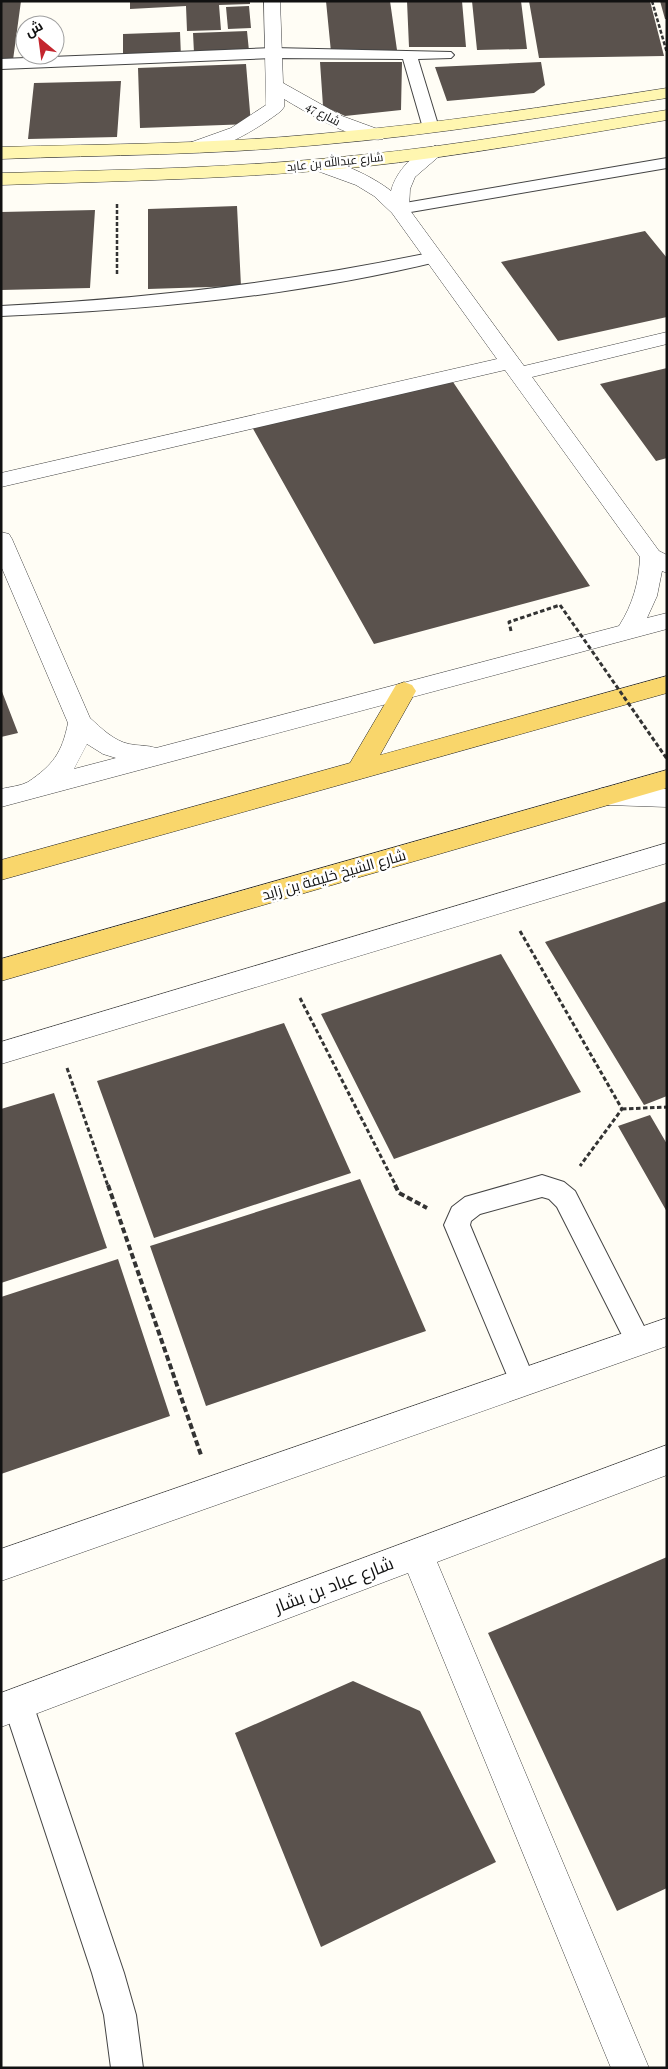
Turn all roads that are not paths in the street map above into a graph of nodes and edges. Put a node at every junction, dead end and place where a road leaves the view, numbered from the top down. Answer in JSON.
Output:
{"nodes":[{"id":1,"x":272,"y":1,"type":"edge"},
{"id":2,"x":273,"y":52,"type":"junction"},
{"id":3,"x":446,"y":55,"type":"dead end"},
{"id":4,"x":409,"y":56,"type":"junction"},
{"id":5,"x":1,"y":64,"type":"edge"},
{"id":6,"x":273,"y":84,"type":"junction"},
{"id":7,"x":667,"y":93,"type":"edge"},
{"id":8,"x":667,"y":115,"type":"edge"},
{"id":9,"x":431,"y":128,"type":"junction"},
{"id":10,"x":377,"y":134,"type":"junction"},
{"id":11,"x":195,"y":147,"type":"junction"},
{"id":12,"x":435,"y":152,"type":"junction"},
{"id":13,"x":1,"y":153,"type":"edge"},
{"id":14,"x":319,"y":165,"type":"junction"},
{"id":15,"x":666,"y":165,"type":"edge"},
{"id":16,"x":1,"y":179,"type":"edge"},
{"id":17,"x":399,"y":209,"type":"junction"},
{"id":18,"x":434,"y":257,"type":"junction"},
{"id":19,"x":1,"y":311,"type":"edge"},
{"id":20,"x":667,"y":338,"type":"edge"},
{"id":21,"x":515,"y":368,"type":"junction"},
{"id":22,"x":1,"y":480,"type":"edge"},
{"id":23,"x":1,"y":539,"type":"edge"},
{"id":24,"x":659,"y":560,"type":"edge"},
{"id":25,"x":667,"y":621,"type":"edge"},
{"id":26,"x":626,"y":632,"type":"junction"},
{"id":27,"x":667,"y":684,"type":"edge"},
{"id":28,"x":404,"y":691,"type":"junction"},
{"id":29,"x":80,"y":723,"type":"junction"},
{"id":30,"x":162,"y":755,"type":"junction"},
{"id":31,"x":359,"y":770,"type":"junction"},
{"id":32,"x":667,"y":779,"type":"edge"},
{"id":33,"x":30,"y":790,"type":"junction"},
{"id":34,"x":608,"y":796,"type":"junction"},
{"id":35,"x":1,"y":798,"type":"edge"},
{"id":36,"x":667,"y":798,"type":"edge"},
{"id":37,"x":667,"y":853,"type":"edge"},
{"id":38,"x":1,"y":870,"type":"edge"},
{"id":39,"x":1,"y":970,"type":"edge"},
{"id":40,"x":1,"y":1053,"type":"edge"},
{"id":41,"x":653,"y":1337,"type":"edge"},
{"id":42,"x":523,"y":1383,"type":"junction"},
{"id":43,"x":667,"y":1460,"type":"edge"},
{"id":44,"x":417,"y":1554,"type":"junction"},
{"id":45,"x":1,"y":1565,"type":"edge"},
{"id":46,"x":10,"y":1707,"type":"edge"},
{"id":47,"x":127,"y":2068,"type":"edge"},
{"id":48,"x":630,"y":2068,"type":"edge"}],
"edges":[{"from":1,"to":2,"type":"street"},
{"from":2,"to":4,"type":"lane"},
{"from":2,"to":5,"type":"lane"},
{"from":2,"to":6,"type":"street"},
{"from":3,"to":4,"type":"lane"},
{"from":4,"to":9,"type":"lane"},
{"from":6,"to":10,"type":"street","name":"شارع 47"},
{"from":6,"to":11,"type":"street"},
{"from":7,"to":9,"type":"main road","name":"شارع عبدالله بن عابد"},
{"from":8,"to":12,"type":"main road","name":"شارع عبدالله بن عابد"},
{"from":9,"to":10,"type":"main road","name":"شارع عبدالله بن عابد"},
{"from":10,"to":11,"type":"main road","name":"شارع عبدالله بن عابد"},
{"from":11,"to":13,"type":"main road","name":"شارع عبدالله بن عابد"},
{"from":12,"to":14,"type":"main road","name":"شارع عبدالله بن عابد"},
{"from":12,"to":17,"type":"street"},
{"from":14,"to":16,"type":"main road","name":"شارع عبدالله بن عابد"},
{"from":14,"to":17,"type":"street"},
{"from":15,"to":17,"type":"lane"},
{"from":17,"to":18,"type":"street"},
{"from":18,"to":19,"type":"lane"},
{"from":18,"to":21,"type":"street"},
{"from":20,"to":21,"type":"street"},
{"from":21,"to":22,"type":"street"},
{"from":21,"to":24,"type":"street"},
{"from":23,"to":29,"type":"street"},
{"from":24,"to":26,"type":"street"},
{"from":25,"to":26,"type":"street"},
{"from":26,"to":28,"type":"street"},
{"from":27,"to":31,"type":"main road"},
{"from":28,"to":30,"type":"street"},
{"from":28,"to":31,"type":"main road"},
{"from":29,"to":30,"type":"street"},
{"from":29,"to":33,"type":"street"},
{"from":30,"to":33,"type":"street"},
{"from":31,"to":38,"type":"main road"},
{"from":32,"to":34,"type":"main road","name":"شارع الشيخ خليفة بن زايد"},
{"from":33,"to":35,"type":"street"},
{"from":34,"to":36,"type":"street"},
{"from":34,"to":39,"type":"main road","name":"شارع الشيخ خليفة بن زايد"},
{"from":37,"to":40,"type":"street"},
{"from":41,"to":42,"type":"street"},
{"from":41,"to":42,"type":"lane"},
{"from":42,"to":45,"type":"street"},
{"from":43,"to":44,"type":"street","name":"شارع عباد بن بشار"},
{"from":44,"to":46,"type":"street","name":"شارع عباد بن بشار"},
{"from":44,"to":48,"type":"street"},
{"from":46,"to":47,"type":"lane"}]}
